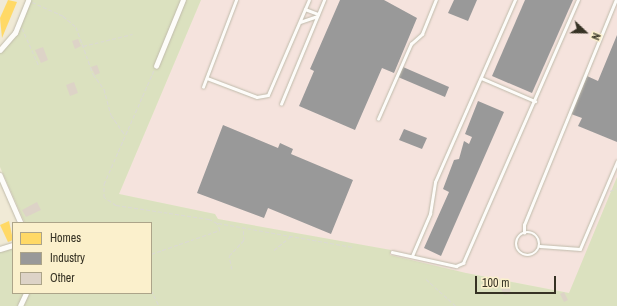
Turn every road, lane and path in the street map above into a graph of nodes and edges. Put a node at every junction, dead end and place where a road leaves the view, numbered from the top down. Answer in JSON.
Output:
{"nodes":[{"id":1,"x":28,"y":0,"type":"edge"},
{"id":2,"x":183,"y":0,"type":"edge"},
{"id":3,"x":236,"y":0,"type":"edge"},
{"id":4,"x":309,"y":0,"type":"edge"},
{"id":5,"x":324,"y":0,"type":"edge"},
{"id":6,"x":436,"y":0,"type":"edge"},
{"id":7,"x":515,"y":0,"type":"edge"},
{"id":8,"x":578,"y":0,"type":"edge"},
{"id":9,"x":616,"y":0,"type":"edge"},
{"id":10,"x":305,"y":9,"type":"junction"},
{"id":11,"x":318,"y":15,"type":"junction"},
{"id":12,"x":300,"y":22,"type":"junction"},
{"id":13,"x":17,"y":24,"type":"junction"},
{"id":14,"x":133,"y":34,"type":"dead end"},
{"id":15,"x":83,"y":46,"type":"junction"},
{"id":16,"x":0,"y":50,"type":"edge"},
{"id":17,"x":39,"y":66,"type":"dead end"},
{"id":18,"x":156,"y":66,"type":"joint"},
{"id":19,"x":207,"y":78,"type":"junction"},
{"id":20,"x":481,"y":78,"type":"junction"},
{"id":21,"x":203,"y":87,"type":"dead end"},
{"id":22,"x":534,"y":101,"type":"junction"},
{"id":23,"x":281,"y":104,"type":"dead end"},
{"id":24,"x":378,"y":119,"type":"dead end"},
{"id":25,"x":126,"y":135,"type":"junction"},
{"id":26,"x":617,"y":162,"type":"edge"},
{"id":27,"x":0,"y":175,"type":"edge"},
{"id":28,"x":617,"y":188,"type":"edge"},
{"id":29,"x":606,"y":193,"type":"dead end"},
{"id":30,"x":21,"y":222,"type":"edge"},
{"id":31,"x":217,"y":223,"type":"junction"},
{"id":32,"x":242,"y":227,"type":"junction"},
{"id":33,"x":524,"y":233,"type":"junction"},
{"id":34,"x":292,"y":236,"type":"junction"},
{"id":35,"x":12,"y":245,"type":"edge"},
{"id":36,"x":540,"y":246,"type":"junction"},
{"id":37,"x":353,"y":247,"type":"dead end"},
{"id":38,"x":0,"y":249,"type":"edge"},
{"id":39,"x":274,"y":250,"type":"dead end"},
{"id":40,"x":392,"y":252,"type":"dead end"},
{"id":41,"x":152,"y":254,"type":"edge"},
{"id":42,"x":412,"y":256,"type":"junction"},
{"id":43,"x":232,"y":269,"type":"dead end"},
{"id":44,"x":426,"y":279,"type":"dead end"},
{"id":45,"x":152,"y":292,"type":"edge"},
{"id":46,"x":26,"y":294,"type":"edge"},
{"id":47,"x":20,"y":306,"type":"edge"},
{"id":48,"x":159,"y":306,"type":"edge"},
{"id":49,"x":456,"y":306,"type":"edge"}],
"edges":[{"from":1,"to":13,"type":"street"},
{"from":1,"to":15,"type":"path"},
{"from":2,"to":18,"type":"street"},
{"from":3,"to":19,"type":"lane"},
{"from":4,"to":10,"type":"lane"},
{"from":5,"to":11,"type":"lane"},
{"from":6,"to":24,"type":"lane"},
{"from":7,"to":20,"type":"lane"},
{"from":8,"to":22,"type":"lane"},
{"from":9,"to":33,"type":"lane"},
{"from":10,"to":11,"type":"lane"},
{"from":10,"to":12,"type":"lane"},
{"from":11,"to":12,"type":"lane"},
{"from":11,"to":23,"type":"lane"},
{"from":12,"to":19,"type":"lane"},
{"from":13,"to":16,"type":"street"},
{"from":13,"to":17,"type":"path"},
{"from":14,"to":15,"type":"path"},
{"from":15,"to":25,"type":"path"},
{"from":18,"to":25,"type":"path"},
{"from":19,"to":21,"type":"lane"},
{"from":20,"to":22,"type":"lane"},
{"from":20,"to":42,"type":"lane"},
{"from":22,"to":42,"type":"lane"},
{"from":25,"to":31,"type":"path"},
{"from":26,"to":36,"type":"lane"},
{"from":27,"to":30,"type":"street"},
{"from":28,"to":29,"type":"path"},
{"from":31,"to":32,"type":"path"},
{"from":31,"to":41,"type":"path"},
{"from":32,"to":34,"type":"path"},
{"from":32,"to":43,"type":"path"},
{"from":33,"to":36,"type":"lane"},
{"from":33,"to":36,"type":"lane"},
{"from":34,"to":37,"type":"path"},
{"from":34,"to":39,"type":"path"},
{"from":35,"to":38,"type":"street"},
{"from":40,"to":42,"type":"lane"},
{"from":44,"to":49,"type":"path"},
{"from":45,"to":48,"type":"path"},
{"from":46,"to":47,"type":"street"}]}
